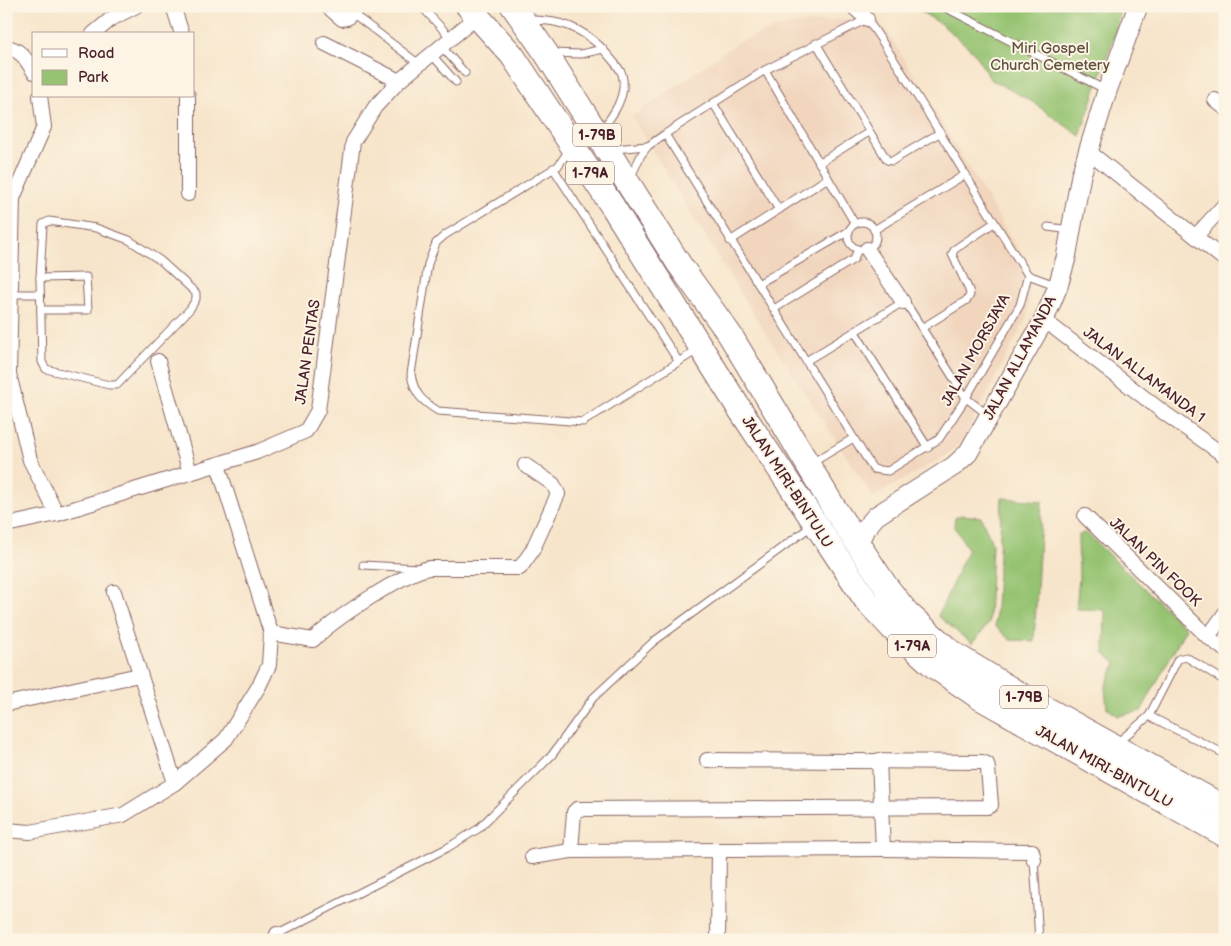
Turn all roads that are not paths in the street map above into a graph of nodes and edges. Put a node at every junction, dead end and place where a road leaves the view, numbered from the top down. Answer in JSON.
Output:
{"nodes":[{"id":1,"x":136,"y":6,"type":"edge"},
{"id":2,"x":173,"y":6,"type":"edge"},
{"id":3,"x":327,"y":6,"type":"edge"},
{"id":4,"x":421,"y":6,"type":"edge"},
{"id":5,"x":852,"y":6,"type":"edge"},
{"id":6,"x":942,"y":6,"type":"edge"},
{"id":7,"x":1138,"y":6,"type":"edge"},
{"id":8,"x":355,"y":10,"type":"edge"},
{"id":9,"x":473,"y":11,"type":"edge"},
{"id":10,"x":518,"y":14,"type":"edge"},
{"id":11,"x":867,"y":19,"type":"junction"},
{"id":12,"x":95,"y":32,"type":"edge"},
{"id":13,"x":181,"y":32,"type":"edge"},
{"id":14,"x":324,"y":43,"type":"dead end"},
{"id":15,"x":816,"y":43,"type":"junction"},
{"id":16,"x":441,"y":46,"type":"junction"},
{"id":17,"x":6,"y":47,"type":"edge"},
{"id":18,"x":603,"y":49,"type":"junction"},
{"id":19,"x":546,"y":53,"type":"junction"},
{"id":20,"x":419,"y":64,"type":"junction"},
{"id":21,"x":32,"y":69,"type":"edge"},
{"id":22,"x":765,"y":70,"type":"junction"},
{"id":23,"x":465,"y":72,"type":"dead end"},
{"id":24,"x":399,"y":81,"type":"junction"},
{"id":25,"x":456,"y":82,"type":"dead end"},
{"id":26,"x":1107,"y":91,"type":"junction"},
{"id":27,"x":40,"y":98,"type":"edge"},
{"id":28,"x":188,"y":98,"type":"edge"},
{"id":29,"x":714,"y":102,"type":"junction"},
{"id":30,"x":869,"y":132,"type":"junction"},
{"id":31,"x":941,"y":132,"type":"junction"},
{"id":32,"x":665,"y":134,"type":"junction"},
{"id":33,"x":602,"y":142,"type":"junction"},
{"id":34,"x":572,"y":145,"type":"junction"},
{"id":35,"x":648,"y":146,"type":"junction"},
{"id":36,"x":1088,"y":151,"type":"junction"},
{"id":37,"x":819,"y":163,"type":"junction"},
{"id":38,"x":554,"y":168,"type":"junction"},
{"id":39,"x":966,"y":174,"type":"junction"},
{"id":40,"x":828,"y":178,"type":"junction"},
{"id":41,"x":628,"y":185,"type":"junction"},
{"id":42,"x":188,"y":194,"type":"dead end"},
{"id":43,"x":1225,"y":204,"type":"edge"},
{"id":44,"x":779,"y":210,"type":"junction"},
{"id":45,"x":9,"y":218,"type":"edge"},
{"id":46,"x":994,"y":223,"type":"junction"},
{"id":47,"x":855,"y":224,"type":"junction"},
{"id":48,"x":1048,"y":227,"type":"dead end"},
{"id":49,"x":874,"y":230,"type":"junction"},
{"id":50,"x":1072,"y":230,"type":"junction"},
{"id":51,"x":849,"y":231,"type":"junction"},
{"id":52,"x":1196,"y":236,"type":"junction"},
{"id":53,"x":730,"y":240,"type":"junction"},
{"id":54,"x":863,"y":249,"type":"junction"},
{"id":55,"x":1225,"y":260,"type":"edge"},
{"id":56,"x":679,"y":264,"type":"junction"},
{"id":57,"x":1028,"y":275,"type":"junction"},
{"id":58,"x":40,"y":278,"type":"junction"},
{"id":59,"x":758,"y":284,"type":"junction"},
{"id":60,"x":1058,"y":286,"type":"junction"},
{"id":61,"x":11,"y":294,"type":"junction"},
{"id":62,"x":40,"y":294,"type":"junction"},
{"id":63,"x":902,"y":302,"type":"junction"},
{"id":64,"x":774,"y":309,"type":"junction"},
{"id":65,"x":40,"y":310,"type":"junction"},
{"id":66,"x":1044,"y":320,"type":"junction"},
{"id":67,"x":922,"y":328,"type":"junction"},
{"id":68,"x":855,"y":332,"type":"junction"},
{"id":69,"x":701,"y":347,"type":"junction"},
{"id":70,"x":158,"y":361,"type":"dead end"},
{"id":71,"x":806,"y":361,"type":"junction"},
{"id":72,"x":679,"y":362,"type":"junction"},
{"id":73,"x":8,"y":374,"type":"edge"},
{"id":74,"x":966,"y":398,"type":"junction"},
{"id":75,"x":990,"y":417,"type":"junction"},
{"id":76,"x":852,"y":439,"type":"junction"},
{"id":77,"x":928,"y":448,"type":"junction"},
{"id":78,"x":1225,"y":456,"type":"edge"},
{"id":79,"x":525,"y":464,"type":"dead end"},
{"id":80,"x":218,"y":465,"type":"junction"},
{"id":81,"x":808,"y":465,"type":"junction"},
{"id":82,"x":190,"y":473,"type":"junction"},
{"id":83,"x":57,"y":514,"type":"junction"},
{"id":84,"x":840,"y":516,"type":"junction"},
{"id":85,"x":876,"y":516,"type":"junction"},
{"id":86,"x":1085,"y":516,"type":"dead end"},
{"id":87,"x":814,"y":524,"type":"junction"},
{"id":88,"x":6,"y":525,"type":"edge"},
{"id":89,"x":858,"y":544,"type":"junction"},
{"id":90,"x":364,"y":565,"type":"dead end"},
{"id":91,"x":429,"y":568,"type":"junction"},
{"id":92,"x":114,"y":592,"type":"dead end"},
{"id":93,"x":1225,"y":613,"type":"edge"},
{"id":94,"x":271,"y":634,"type":"junction"},
{"id":95,"x":1208,"y":637,"type":"junction"},
{"id":96,"x":1225,"y":650,"type":"edge"},
{"id":97,"x":139,"y":676,"type":"junction"},
{"id":98,"x":1225,"y":681,"type":"edge"},
{"id":99,"x":6,"y":704,"type":"edge"},
{"id":100,"x":1149,"y":716,"type":"junction"},
{"id":101,"x":1114,"y":746,"type":"junction"},
{"id":102,"x":1225,"y":754,"type":"edge"},
{"id":103,"x":707,"y":760,"type":"dead end"},
{"id":104,"x":879,"y":760,"type":"junction"},
{"id":105,"x":175,"y":783,"type":"junction"},
{"id":106,"x":880,"y":806,"type":"junction"},
{"id":107,"x":1225,"y":808,"type":"edge"},
{"id":108,"x":6,"y":830,"type":"edge"},
{"id":109,"x":1225,"y":835,"type":"edge"},
{"id":110,"x":883,"y":849,"type":"junction"},
{"id":111,"x":719,"y":850,"type":"junction"},
{"id":112,"x":571,"y":851,"type":"junction"},
{"id":113,"x":532,"y":857,"type":"dead end"},
{"id":114,"x":1034,"y":860,"type":"joint"},
{"id":115,"x":274,"y":938,"type":"edge"},
{"id":116,"x":718,"y":940,"type":"edge"},
{"id":117,"x":1039,"y":940,"type":"edge"}],
"edges":[{"from":1,"to":12,"type":"street"},
{"from":2,"to":13,"type":"street"},
{"from":3,"to":8,"type":"street"},
{"from":4,"to":16,"type":"lane"},
{"from":5,"to":11,"type":"street"},
{"from":6,"to":26,"type":"lane"},
{"from":7,"to":26,"type":"street","name":"JALAN ALLAMANDA"},
{"from":8,"to":20,"type":"lane"},
{"from":9,"to":16,"type":"street","name":"JALAN PENTAS"},
{"from":9,"to":34,"type":"highway","name":"JALAN MIRI-BINTULU","number":"1-79A"},
{"from":10,"to":18,"type":"lane"},
{"from":10,"to":19,"type":"highway","name":"JALAN MIRI-BINTULU","number":"1-79B"},
{"from":11,"to":15,"type":"lane"},
{"from":11,"to":31,"type":"lane"},
{"from":14,"to":24,"type":"street"},
{"from":15,"to":22,"type":"lane"},
{"from":15,"to":30,"type":"lane"},
{"from":16,"to":20,"type":"street","name":"JALAN PENTAS"},
{"from":16,"to":23,"type":"lane"},
{"from":16,"to":25,"type":"lane"},
{"from":17,"to":21,"type":"street"},
{"from":18,"to":19,"type":"lane"},
{"from":18,"to":33,"type":"lane"},
{"from":19,"to":33,"type":"highway","name":"JALAN MIRI-BINTULU","number":"1-79B"},
{"from":20,"to":24,"type":"street","name":"JALAN PENTAS"},
{"from":22,"to":29,"type":"lane"},
{"from":22,"to":37,"type":"lane"},
{"from":24,"to":80,"type":"street","name":"JALAN PENTAS"},
{"from":26,"to":36,"type":"street","name":"JALAN ALLAMANDA"},
{"from":27,"to":45,"type":"street"},
{"from":28,"to":42,"type":"street"},
{"from":29,"to":32,"type":"lane"},
{"from":29,"to":44,"type":"lane"},
{"from":30,"to":31,"type":"lane"},
{"from":30,"to":37,"type":"lane"},
{"from":31,"to":39,"type":"lane"},
{"from":32,"to":35,"type":"lane"},
{"from":32,"to":53,"type":"lane","name":"JALAN MORSJAYA"},
{"from":33,"to":35,"type":"lane"},
{"from":33,"to":41,"type":"highway","name":"JALAN MIRI-BINTULU","number":"1-79B"},
{"from":34,"to":38,"type":"lane"},
{"from":34,"to":69,"type":"highway","name":"JALAN MIRI-BINTULU","number":"1-79A"},
{"from":35,"to":41,"type":"lane"},
{"from":36,"to":50,"type":"street","name":"JALAN ALLAMANDA"},
{"from":36,"to":52,"type":"street"},
{"from":37,"to":40,"type":"lane"},
{"from":38,"to":72,"type":"lane"},
{"from":38,"to":72,"type":"lane"},
{"from":39,"to":46,"type":"lane"},
{"from":39,"to":49,"type":"lane"},
{"from":40,"to":44,"type":"lane"},
{"from":40,"to":47,"type":"lane"},
{"from":41,"to":56,"type":"highway","name":"JALAN MIRI-BINTULU","number":"1-79B"},
{"from":43,"to":52,"type":"street"},
{"from":44,"to":53,"type":"lane"},
{"from":45,"to":61,"type":"street"},
{"from":46,"to":57,"type":"lane"},
{"from":46,"to":67,"type":"lane"},
{"from":47,"to":49,"type":"lane"},
{"from":47,"to":51,"type":"lane"},
{"from":48,"to":50,"type":"lane"},
{"from":49,"to":54,"type":"lane"},
{"from":50,"to":60,"type":"street","name":"JALAN ALLAMANDA"},
{"from":51,"to":54,"type":"lane"},
{"from":51,"to":59,"type":"lane"},
{"from":52,"to":55,"type":"street"},
{"from":53,"to":59,"type":"lane","name":"JALAN MORSJAYA"},
{"from":54,"to":63,"type":"street"},
{"from":54,"to":64,"type":"lane"},
{"from":56,"to":69,"type":"highway"},
{"from":56,"to":81,"type":"highway","name":"JALAN MIRI-BINTULU","number":"1-79B"},
{"from":57,"to":60,"type":"lane"},
{"from":57,"to":74,"type":"lane","name":"JALAN MORSJAYA"},
{"from":58,"to":62,"type":"lane"},
{"from":58,"to":65,"type":"lane"},
{"from":58,"to":65,"type":"lane"},
{"from":59,"to":64,"type":"lane","name":"JALAN MORSJAYA"},
{"from":60,"to":66,"type":"street","name":"JALAN ALLAMANDA"},
{"from":61,"to":62,"type":"lane"},
{"from":61,"to":73,"type":"street"},
{"from":62,"to":65,"type":"lane"},
{"from":63,"to":67,"type":"lane"},
{"from":63,"to":68,"type":"lane"},
{"from":64,"to":71,"type":"lane","name":"JALAN MORSJAYA"},
{"from":66,"to":75,"type":"street","name":"JALAN ALLAMANDA"},
{"from":66,"to":78,"type":"street","name":"JALAN ALLAMANDA 1"},
{"from":67,"to":74,"type":"lane"},
{"from":68,"to":71,"type":"lane"},
{"from":68,"to":77,"type":"lane"},
{"from":69,"to":72,"type":"lane"},
{"from":69,"to":87,"type":"highway","name":"JALAN MIRI-BINTULU","number":"1-79A"},
{"from":70,"to":82,"type":"street"},
{"from":71,"to":76,"type":"lane","name":"JALAN MORSJAYA"},
{"from":73,"to":83,"type":"street"},
{"from":74,"to":75,"type":"lane"},
{"from":74,"to":77,"type":"lane","name":"JALAN MORSJAYA"},
{"from":75,"to":85,"type":"street","name":"JALAN ALLAMANDA"},
{"from":76,"to":77,"type":"lane","name":"JALAN MORSJAYA"},
{"from":76,"to":81,"type":"lane"},
{"from":79,"to":91,"type":"street"},
{"from":80,"to":82,"type":"street","name":"JALAN PENTAS"},
{"from":80,"to":94,"type":"street"},
{"from":81,"to":84,"type":"highway","name":"JALAN MIRI-BINTULU","number":"1-79B"},
{"from":82,"to":83,"type":"street","name":"JALAN PENTAS"},
{"from":83,"to":88,"type":"street","name":"JALAN PENTAS"},
{"from":84,"to":85,"type":"street"},
{"from":84,"to":89,"type":"highway","name":"JALAN MIRI-BINTULU","number":"1-79B"},
{"from":85,"to":89,"type":"street","name":"JALAN ALLAMANDA"},
{"from":86,"to":95,"type":"street","name":"JALAN PIN FOOK"},
{"from":87,"to":109,"type":"highway","name":"JALAN MIRI-BINTULU","number":"1-79A"},
{"from":87,"to":115,"type":"lane"},
{"from":89,"to":101,"type":"highway","name":"JALAN MIRI-BINTULU","number":"1-79B"},
{"from":90,"to":91,"type":"lane"},
{"from":91,"to":94,"type":"street"},
{"from":92,"to":97,"type":"street"},
{"from":93,"to":95,"type":"street"},
{"from":94,"to":105,"type":"street"},
{"from":95,"to":96,"type":"street","name":"JALAN PIN FOOK"},
{"from":97,"to":99,"type":"street"},
{"from":97,"to":105,"type":"street"},
{"from":98,"to":100,"type":"lane"},
{"from":100,"to":101,"type":"lane"},
{"from":100,"to":102,"type":"lane"},
{"from":101,"to":107,"type":"highway","name":"JALAN MIRI-BINTULU","number":"1-79B"},
{"from":103,"to":104,"type":"street"},
{"from":104,"to":106,"type":"street"},
{"from":104,"to":106,"type":"street"},
{"from":105,"to":108,"type":"street"},
{"from":106,"to":110,"type":"street"},
{"from":106,"to":112,"type":"street"},
{"from":110,"to":111,"type":"street"},
{"from":110,"to":114,"type":"street"},
{"from":111,"to":112,"type":"street"},
{"from":111,"to":116,"type":"street"},
{"from":112,"to":113,"type":"street"},
{"from":114,"to":117,"type":"lane"}]}
